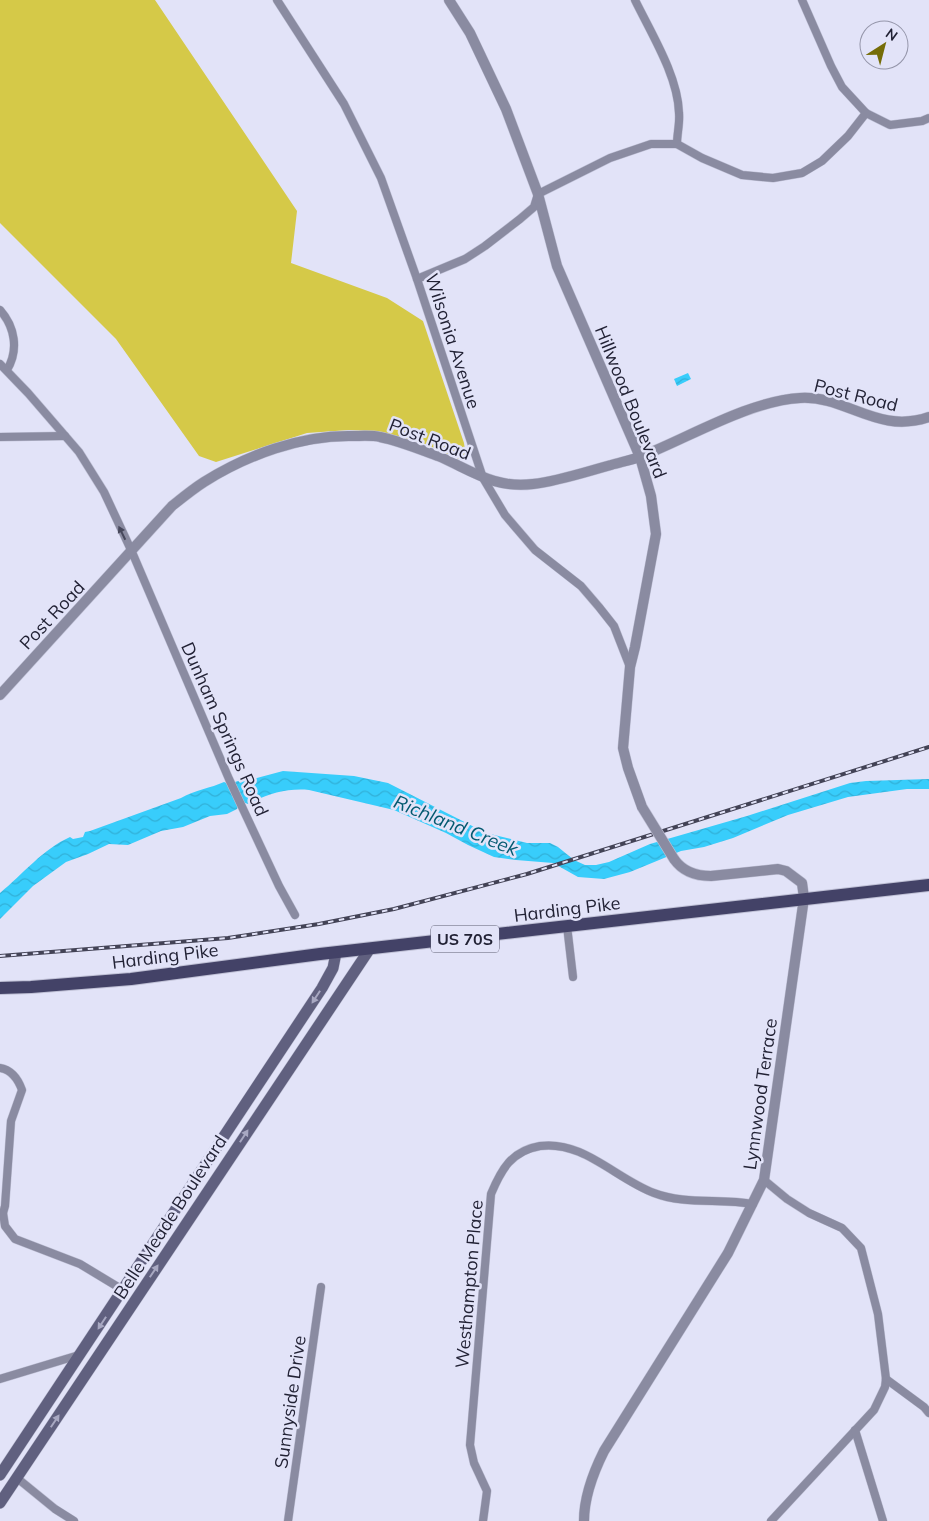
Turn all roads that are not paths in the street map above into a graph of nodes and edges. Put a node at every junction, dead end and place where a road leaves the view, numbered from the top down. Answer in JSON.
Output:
{"nodes":[{"id":1,"x":277,"y":0,"type":"edge"},
{"id":2,"x":449,"y":0,"type":"edge"},
{"id":3,"x":635,"y":0,"type":"edge"},
{"id":4,"x":802,"y":0,"type":"edge"},
{"id":5,"x":866,"y":113,"type":"junction"},
{"id":6,"x":929,"y":118,"type":"edge"},
{"id":7,"x":676,"y":144,"type":"junction"},
{"id":8,"x":538,"y":194,"type":"junction"},
{"id":9,"x":417,"y":278,"type":"junction"},
{"id":10,"x":0,"y":310,"type":"edge"},
{"id":11,"x":3,"y":367,"type":"edge"},
{"id":12,"x":929,"y":417,"type":"edge"},
{"id":13,"x":65,"y":436,"type":"junction"},
{"id":14,"x":0,"y":437,"type":"edge"},
{"id":15,"x":640,"y":457,"type":"junction"},
{"id":16,"x":483,"y":478,"type":"junction"},
{"id":17,"x":132,"y":552,"type":"junction"},
{"id":18,"x":630,"y":667,"type":"junction"},
{"id":19,"x":0,"y":696,"type":"edge"},
{"id":20,"x":929,"y":885,"type":"edge"},
{"id":21,"x":804,"y":898,"type":"junction"},
{"id":22,"x":295,"y":915,"type":"dead end"},
{"id":23,"x":567,"y":926,"type":"junction"},
{"id":24,"x":369,"y":950,"type":"junction"},
{"id":25,"x":336,"y":953,"type":"junction"},
{"id":26,"x":573,"y":977,"type":"dead end"},
{"id":27,"x":0,"y":988,"type":"edge"},
{"id":28,"x":299,"y":1024,"type":"junction"},
{"id":29,"x":312,"y":1033,"type":"junction"},
{"id":30,"x":0,"y":1068,"type":"edge"},
{"id":31,"x":266,"y":1074,"type":"junction"},
{"id":32,"x":279,"y":1084,"type":"junction"},
{"id":33,"x":217,"y":1148,"type":"junction"},
{"id":34,"x":230,"y":1157,"type":"junction"},
{"id":35,"x":764,"y":1180,"type":"junction"},
{"id":36,"x":753,"y":1204,"type":"junction"},
{"id":37,"x":1,"y":1213,"type":"edge"},
{"id":38,"x":321,"y":1287,"type":"dead end"},
{"id":39,"x":124,"y":1290,"type":"junction"},
{"id":40,"x":136,"y":1298,"type":"junction"},
{"id":41,"x":80,"y":1355,"type":"junction"},
{"id":42,"x":93,"y":1364,"type":"junction"},
{"id":43,"x":0,"y":1379,"type":"edge"},
{"id":44,"x":886,"y":1379,"type":"junction"},
{"id":45,"x":929,"y":1413,"type":"edge"},
{"id":46,"x":855,"y":1430,"type":"junction"},
{"id":47,"x":2,"y":1471,"type":"edge"},
{"id":48,"x":17,"y":1478,"type":"junction"},
{"id":49,"x":0,"y":1503,"type":"edge"},
{"id":50,"x":74,"y":1521,"type":"edge"},
{"id":51,"x":288,"y":1521,"type":"edge"},
{"id":52,"x":483,"y":1521,"type":"edge"},
{"id":53,"x":584,"y":1521,"type":"edge"},
{"id":54,"x":771,"y":1521,"type":"edge"},
{"id":55,"x":883,"y":1521,"type":"edge"}],
"edges":[{"from":1,"to":9,"type":"street","name":"Wilsonia Avenue"},
{"from":2,"to":8,"type":"street","name":"Hillwood Boulevard"},
{"from":3,"to":7,"type":"street"},
{"from":4,"to":5,"type":"street"},
{"from":5,"to":6,"type":"street"},
{"from":5,"to":7,"type":"street"},
{"from":7,"to":8,"type":"street"},
{"from":8,"to":9,"type":"street"},
{"from":8,"to":15,"type":"street","name":"Hillwood Boulevard"},
{"from":9,"to":16,"type":"street","name":"Wilsonia Avenue"},
{"from":10,"to":11,"type":"street"},
{"from":11,"to":13,"type":"street","name":"Dunham Springs Road"},
{"from":12,"to":15,"type":"street","name":"Post Road"},
{"from":13,"to":14,"type":"street"},
{"from":17,"to":13,"type":"street","name":"Dunham Springs Road","one_way":true},
{"from":15,"to":16,"type":"street","name":"Post Road"},
{"from":15,"to":18,"type":"street","name":"Hillwood Boulevard"},
{"from":16,"to":17,"type":"street","name":"Post Road"},
{"from":16,"to":18,"type":"street","name":"Wilsonia Avenue"},
{"from":17,"to":19,"type":"street","name":"Post Road"},
{"from":17,"to":22,"type":"street","name":"Dunham Springs Road"},
{"from":18,"to":21,"type":"street","name":"Hillwood Boulevard","bridge":true},
{"from":20,"to":21,"type":"main road","name":"Harding Pike","number":"US 70S"},
{"from":21,"to":23,"type":"main road","name":"Harding Pike","number":"US 70S"},
{"from":21,"to":35,"type":"street","name":"Lynnwood Terrace"},
{"from":23,"to":24,"type":"main road","name":"Harding Pike","number":"US 70S"},
{"from":23,"to":26,"type":"street"},
{"from":24,"to":25,"type":"main road","name":"Harding Pike","number":"US 70S"},
{"from":24,"to":29,"type":"main road","name":"Belle Meade Boulevard"},
{"from":25,"to":27,"type":"main road","name":"Harding Pike","number":"US 70S"},
{"from":25,"to":28,"type":"main road","name":"Belle Meade Boulevard","one_way":true},
{"from":28,"to":29,"type":"main road"},
{"from":28,"to":31,"type":"main road","name":"Belle Meade Boulevard"},
{"from":29,"to":32,"type":"main road","name":"Belle Meade Boulevard"},
{"from":30,"to":37,"type":"street"},
{"from":31,"to":32,"type":"main road"},
{"from":31,"to":33,"type":"main road","name":"Belle Meade Boulevard"},
{"from":34,"to":32,"type":"main road","name":"Belle Meade Boulevard","one_way":true},
{"from":33,"to":34,"type":"main road"},
{"from":33,"to":39,"type":"main road","name":"Belle Meade Boulevard"},
{"from":40,"to":34,"type":"main road","name":"Belle Meade Boulevard","one_way":true},
{"from":35,"to":36,"type":"street","name":"Lynnwood Terrace"},
{"from":35,"to":44,"type":"street"},
{"from":36,"to":52,"type":"street","name":"Westhampton Place"},
{"from":36,"to":53,"type":"street","name":"Lynnwood Terrace"},
{"from":37,"to":39,"type":"street"},
{"from":38,"to":51,"type":"street","name":"Sunnyside Drive"},
{"from":39,"to":40,"type":"main road"},
{"from":39,"to":41,"type":"main road","name":"Belle Meade Boulevard","one_way":true},
{"from":40,"to":42,"type":"main road","name":"Belle Meade Boulevard"},
{"from":41,"to":42,"type":"main road"},
{"from":41,"to":43,"type":"street"},
{"from":41,"to":47,"type":"main road","name":"Belle Meade Boulevard"},
{"from":48,"to":42,"type":"main road","name":"Belle Meade Boulevard","one_way":true},
{"from":44,"to":45,"type":"street"},
{"from":44,"to":46,"type":"street"},
{"from":46,"to":54,"type":"street"},
{"from":46,"to":55,"type":"street"},
{"from":47,"to":48,"type":"main road"},
{"from":48,"to":49,"type":"main road","name":"Belle Meade Boulevard"},
{"from":48,"to":50,"type":"street"}]}
